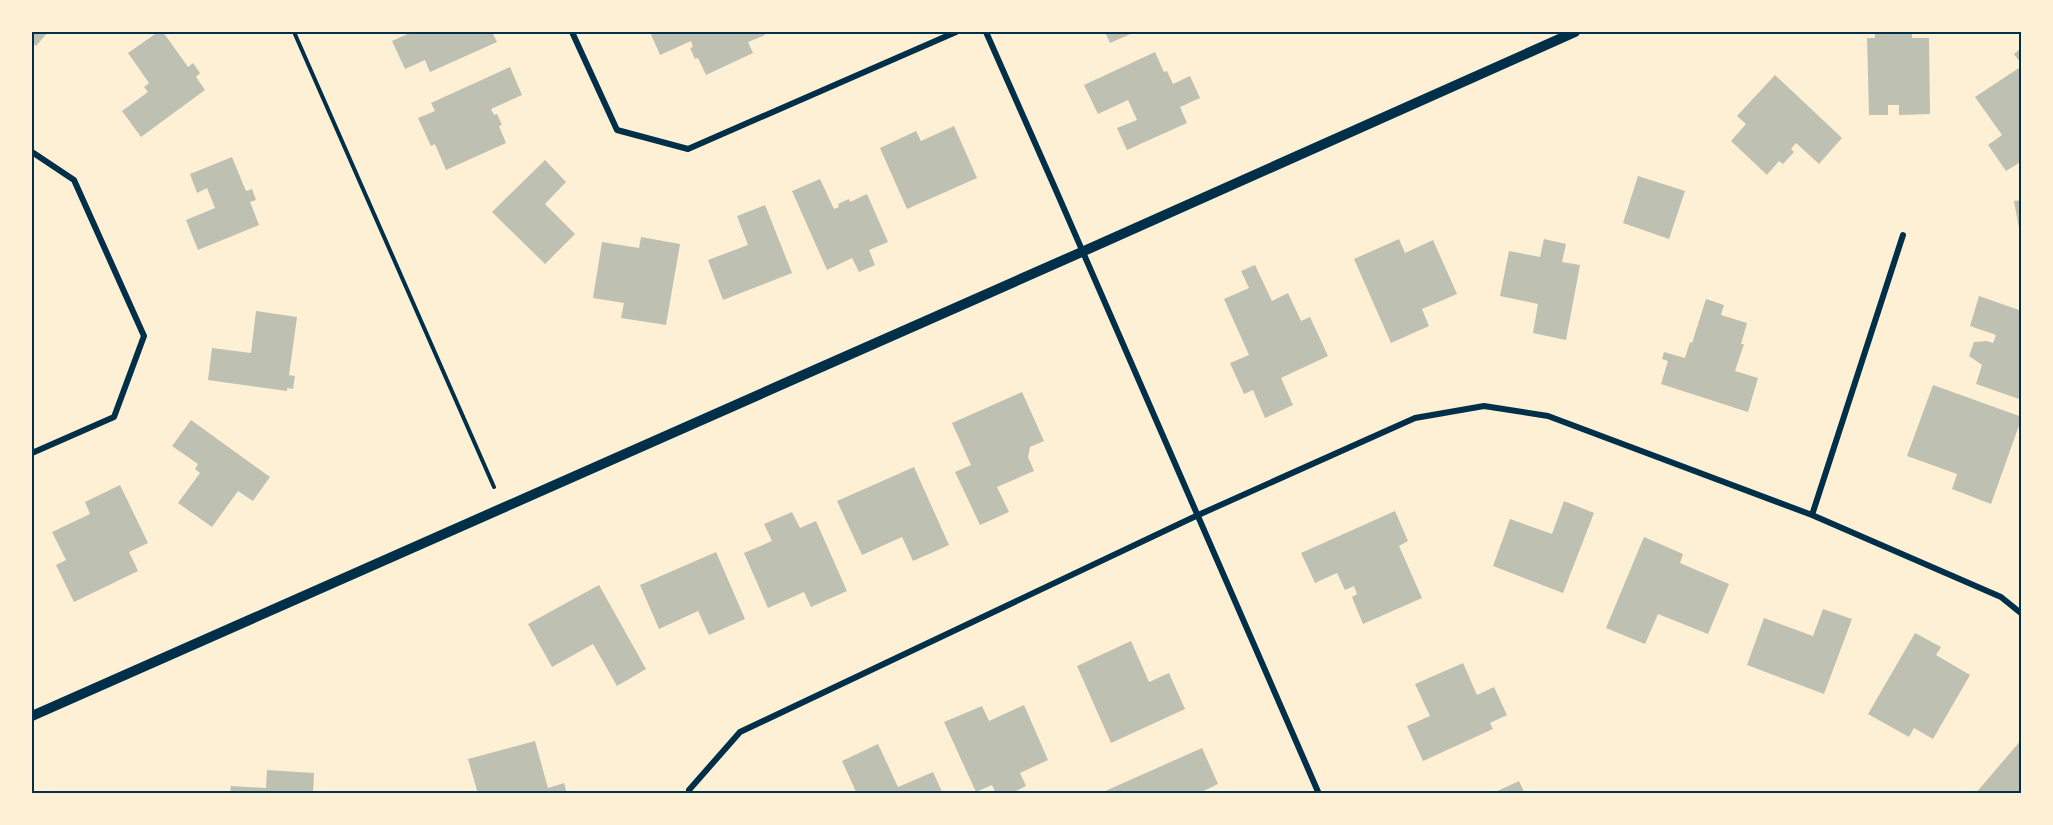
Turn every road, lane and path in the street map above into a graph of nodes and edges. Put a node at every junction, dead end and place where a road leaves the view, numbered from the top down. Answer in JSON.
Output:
{"nodes":[{"id":1,"x":294,"y":32,"type":"edge"},
{"id":2,"x":572,"y":32,"type":"edge"},
{"id":3,"x":956,"y":32,"type":"edge"},
{"id":4,"x":987,"y":32,"type":"edge"},
{"id":5,"x":1575,"y":32,"type":"edge"},
{"id":6,"x":32,"y":152,"type":"edge"},
{"id":7,"x":1903,"y":235,"type":"dead end"},
{"id":8,"x":1084,"y":251,"type":"junction"},
{"id":9,"x":32,"y":453,"type":"edge"},
{"id":10,"x":503,"y":508,"type":"junction"},
{"id":11,"x":1812,"y":515,"type":"junction"},
{"id":12,"x":1196,"y":516,"type":"junction"},
{"id":13,"x":2022,"y":614,"type":"edge"},
{"id":14,"x":32,"y":716,"type":"edge"},
{"id":15,"x":689,"y":790,"type":"dead end"},
{"id":16,"x":1319,"y":794,"type":"edge"}],
"edges":[{"from":1,"to":10,"type":"path"},
{"from":2,"to":3,"type":"street"},
{"from":4,"to":8,"type":"street"},
{"from":5,"to":8,"type":"street"},
{"from":6,"to":9,"type":"street"},
{"from":7,"to":11,"type":"street"},
{"from":8,"to":10,"type":"street"},
{"from":8,"to":12,"type":"street"},
{"from":10,"to":14,"type":"street"},
{"from":11,"to":12,"type":"street"},
{"from":11,"to":13,"type":"street"},
{"from":12,"to":15,"type":"street"},
{"from":12,"to":16,"type":"street"}]}
